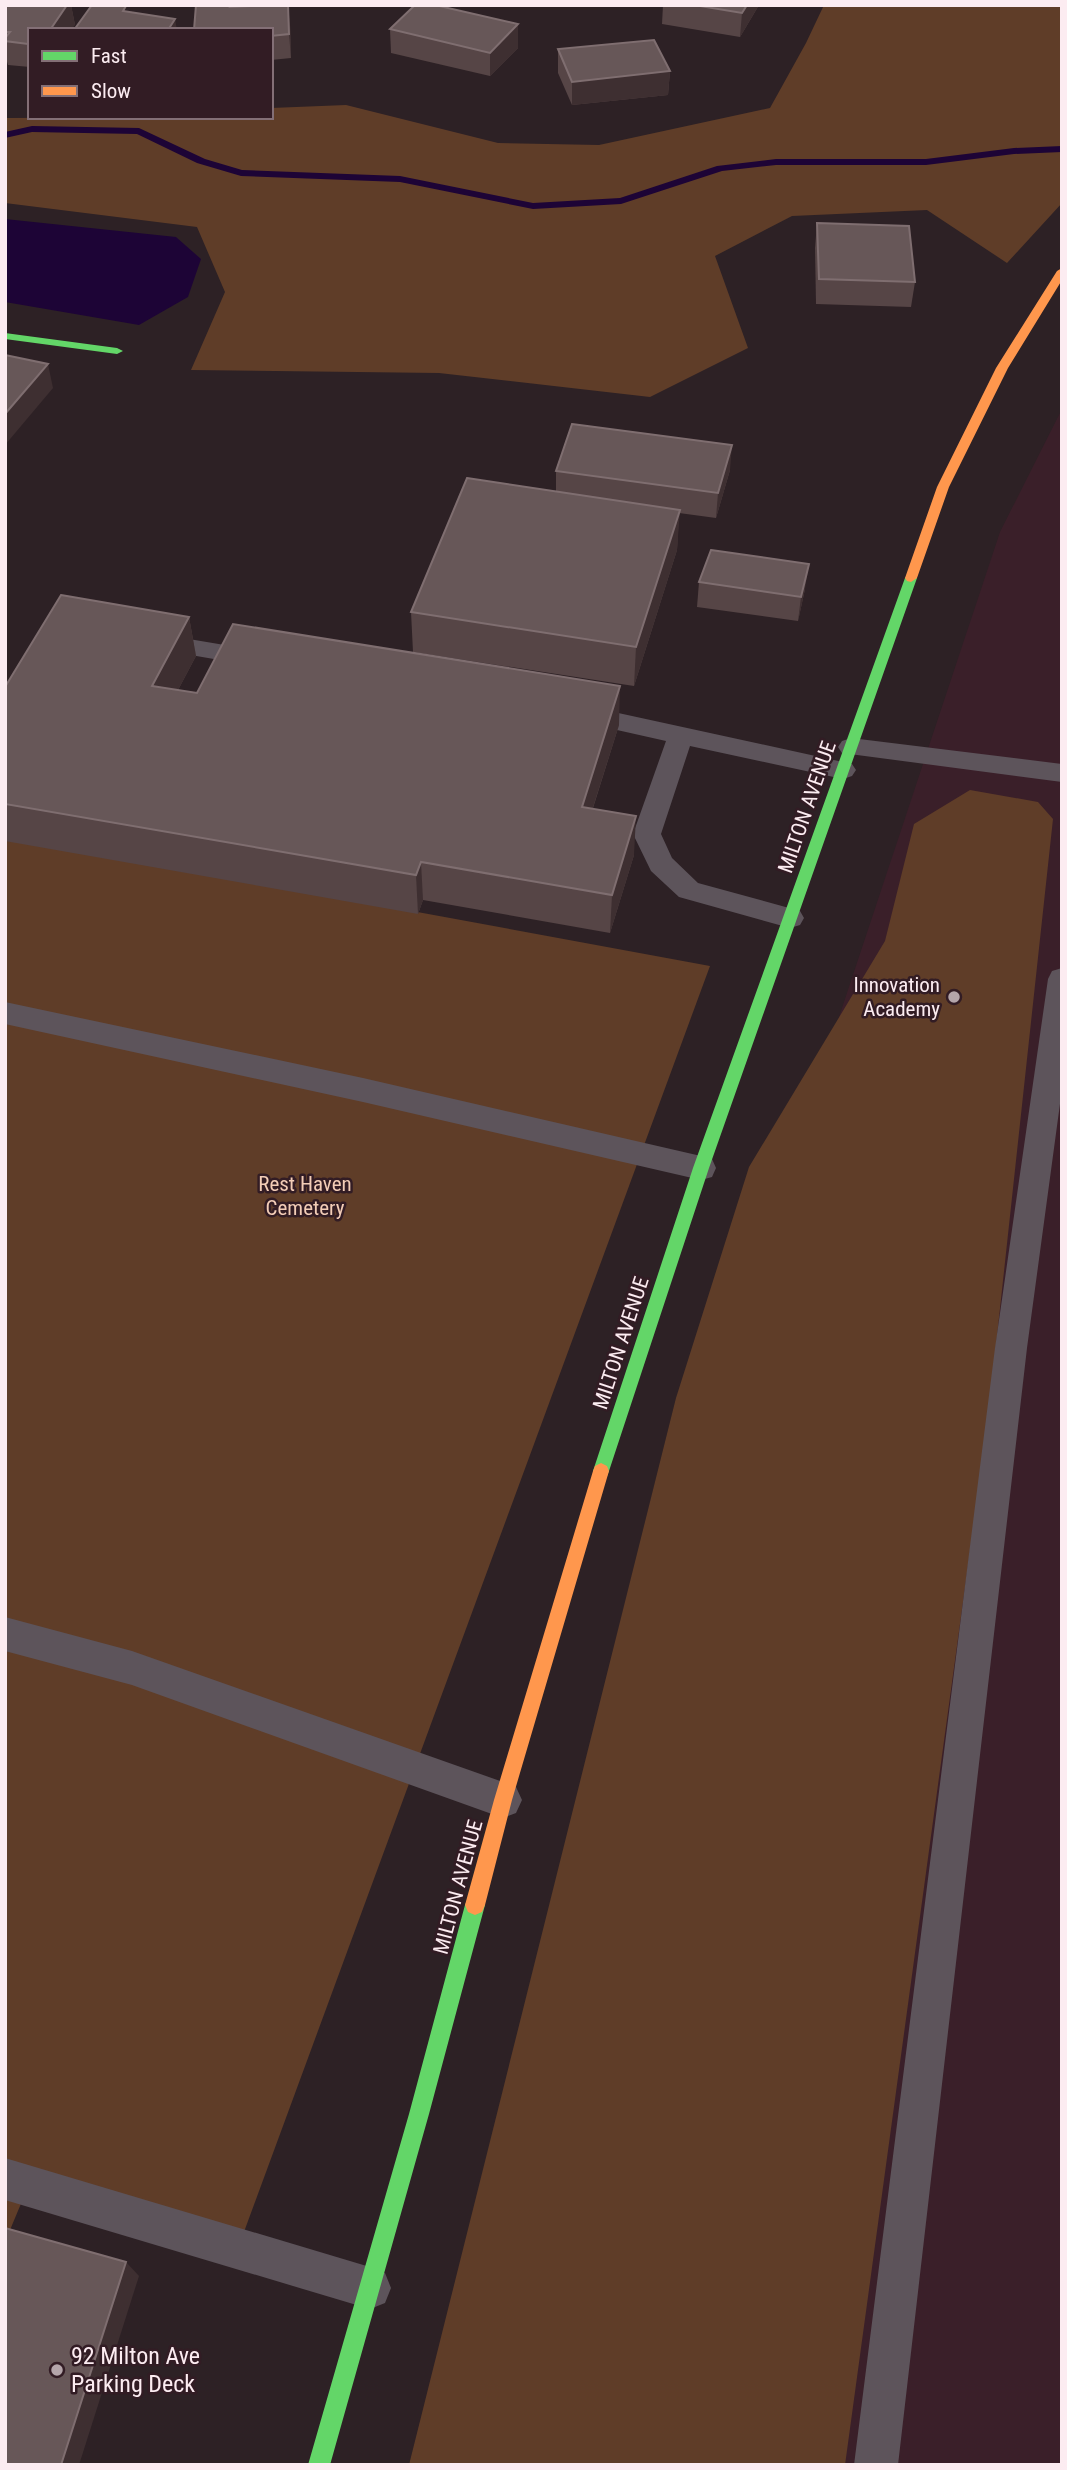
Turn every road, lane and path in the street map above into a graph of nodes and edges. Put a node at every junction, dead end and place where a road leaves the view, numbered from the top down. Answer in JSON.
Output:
{"nodes":[{"id":1,"x":1062,"y":271,"type":"edge"},
{"id":2,"x":5,"y":336,"type":"edge"},
{"id":3,"x":117,"y":351,"type":"dead end"},
{"id":4,"x":124,"y":636,"type":"edge"},
{"id":5,"x":286,"y":664,"type":"edge"},
{"id":6,"x":556,"y":710,"type":"edge"},
{"id":7,"x":681,"y":734,"type":"junction"},
{"id":8,"x":847,"y":758,"type":"junction"},
{"id":9,"x":1061,"y":771,"type":"edge"},
{"id":10,"x":790,"y":918,"type":"junction"},
{"id":11,"x":1062,"y":979,"type":"edge"},
{"id":12,"x":5,"y":1013,"type":"edge"},
{"id":13,"x":701,"y":1168,"type":"junction"},
{"id":14,"x":5,"y":1634,"type":"edge"},
{"id":15,"x":503,"y":1800,"type":"junction"},
{"id":16,"x":5,"y":2179,"type":"edge"},
{"id":17,"x":370,"y":2288,"type":"junction"},
{"id":18,"x":319,"y":2465,"type":"edge"},
{"id":19,"x":876,"y":2465,"type":"edge"}],
"edges":[{"from":1,"to":8,"type":"street","name":"MILTON AVENUE"},
{"from":2,"to":3,"type":"street"},
{"from":4,"to":5,"type":"lane"},
{"from":6,"to":7,"type":"lane"},
{"from":7,"to":8,"type":"lane"},
{"from":7,"to":10,"type":"lane"},
{"from":8,"to":9,"type":"lane"},
{"from":8,"to":10,"type":"street","name":"MILTON AVENUE"},
{"from":10,"to":13,"type":"street","name":"MILTON AVENUE"},
{"from":11,"to":19,"type":"lane"},
{"from":12,"to":13,"type":"lane"},
{"from":13,"to":15,"type":"street","name":"MILTON AVENUE"},
{"from":14,"to":15,"type":"lane"},
{"from":15,"to":17,"type":"street","name":"MILTON AVENUE"},
{"from":16,"to":17,"type":"lane"},
{"from":17,"to":18,"type":"street","name":"MILTON AVENUE"}]}
